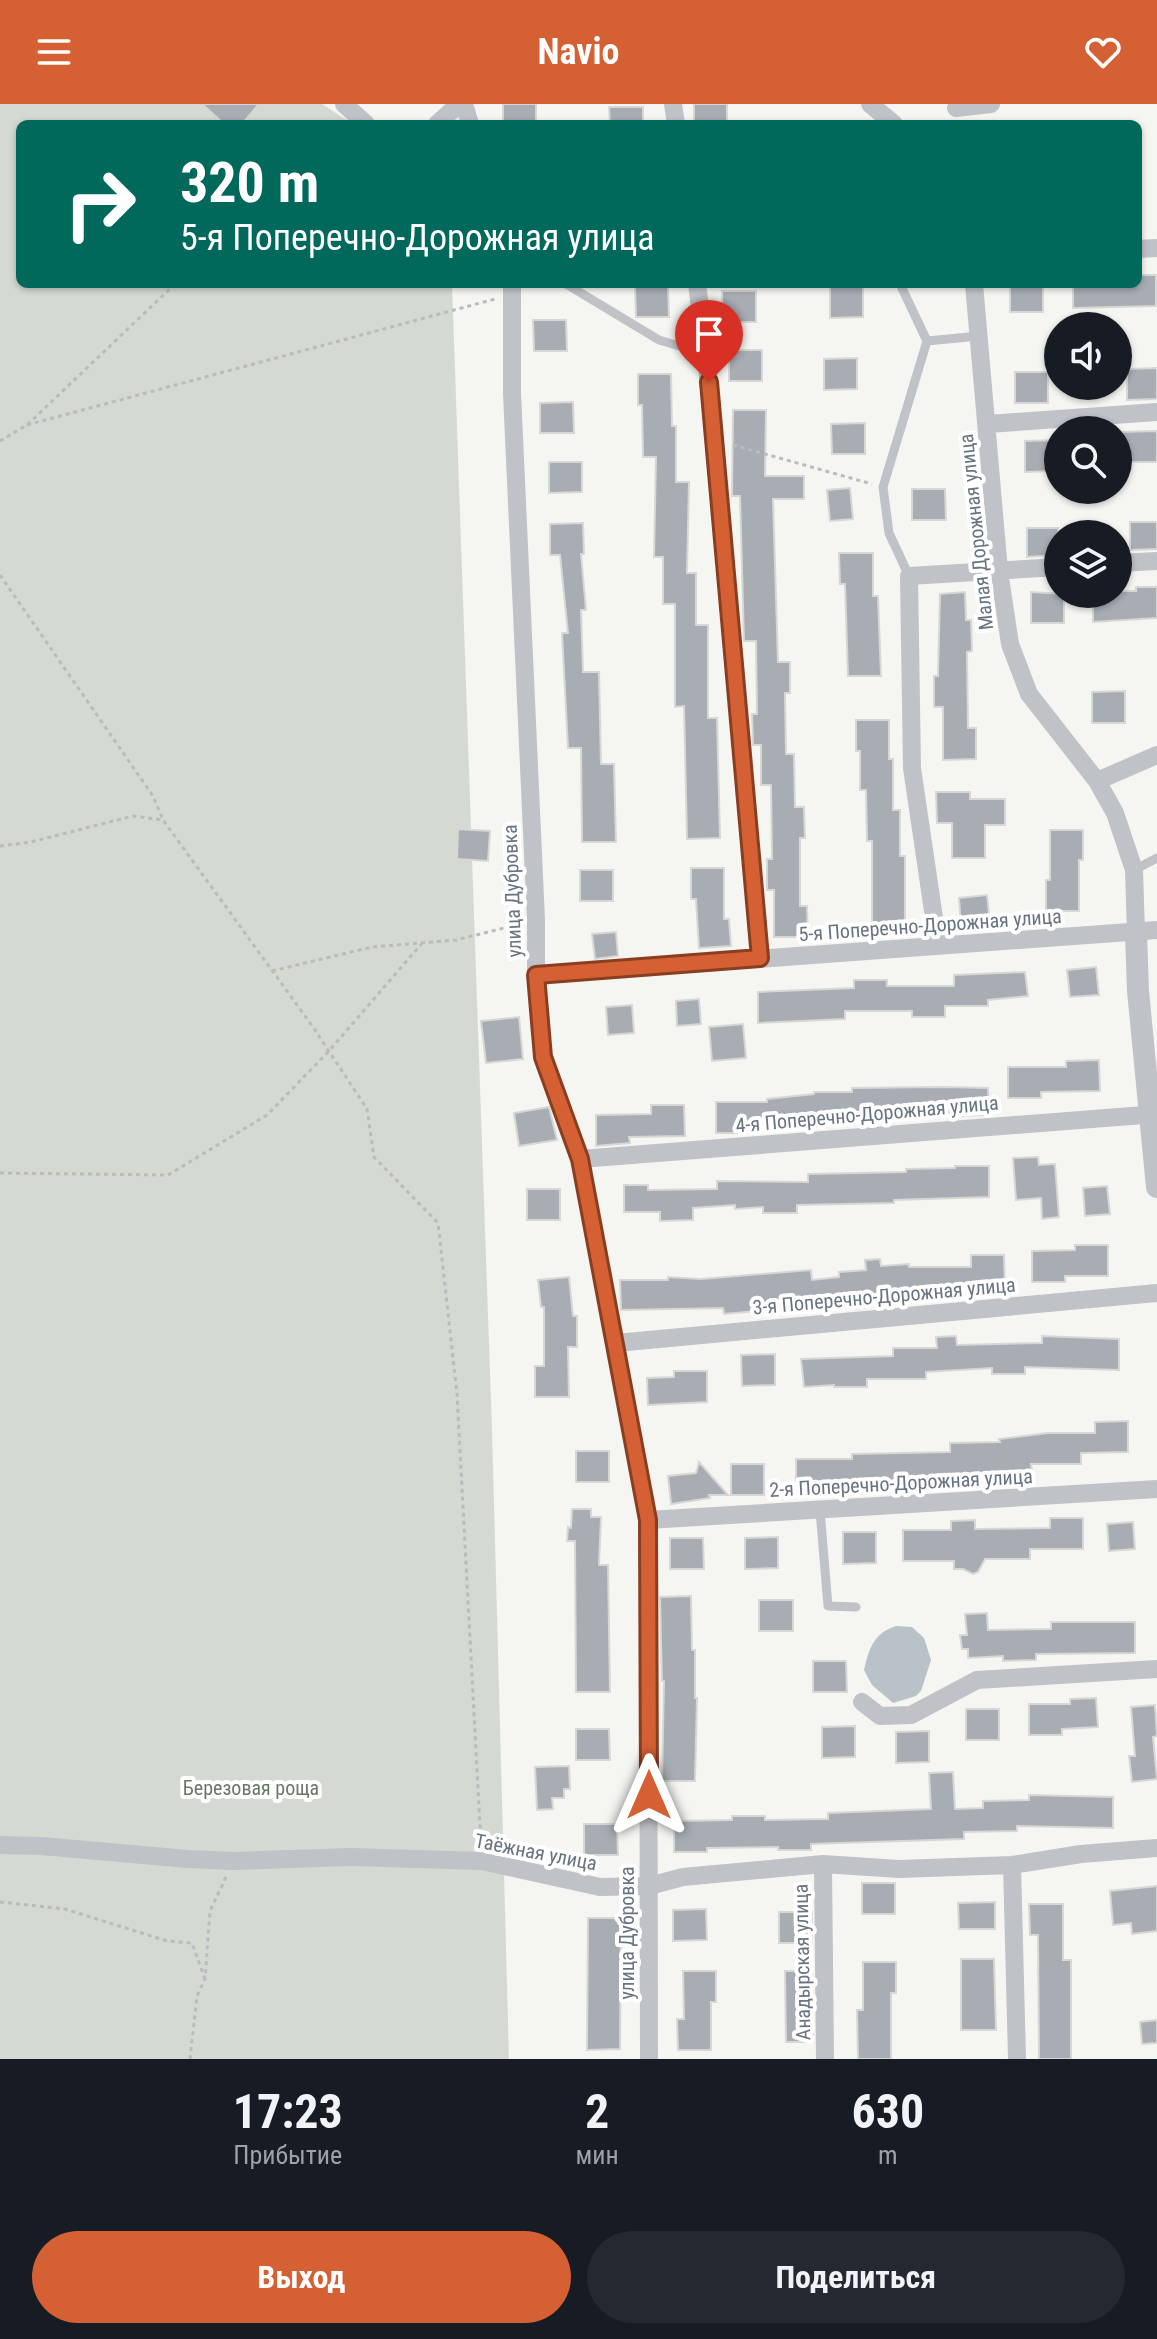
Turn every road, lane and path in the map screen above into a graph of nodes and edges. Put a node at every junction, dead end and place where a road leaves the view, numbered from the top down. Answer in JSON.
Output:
{"nodes":[{"id":1,"x":344,"y":104,"type":"edge"},
{"id":2,"x":461,"y":104,"type":"edge"},
{"id":3,"x":870,"y":104,"type":"edge"},
{"id":4,"x":991,"y":104,"type":"edge"},
{"id":5,"x":956,"y":112,"type":"edge"},
{"id":6,"x":362,"y":120,"type":"edge"},
{"id":7,"x":442,"y":120,"type":"edge"},
{"id":8,"x":889,"y":120,"type":"edge"},
{"id":9,"x":171,"y":288,"type":"edge"},
{"id":10,"x":573,"y":288,"type":"edge"},
{"id":11,"x":698,"y":288,"type":"edge"},
{"id":12,"x":902,"y":288,"type":"edge"},
{"id":13,"x":974,"y":288,"type":"edge"},
{"id":14,"x":512,"y":291,"type":"edge"},
{"id":15,"x":979,"y":336,"type":"junction"},
{"id":16,"x":927,"y":341,"type":"junction"},
{"id":17,"x":706,"y":354,"type":"junction"},
{"id":18,"x":1157,"y":412,"type":"edge"},
{"id":19,"x":988,"y":424,"type":"junction"},
{"id":20,"x":27,"y":425,"type":"junction"},
{"id":21,"x":714,"y":439,"type":"junction"},
{"id":22,"x":0,"y":441,"type":"edge"},
{"id":23,"x":883,"y":487,"type":"junction"},
{"id":24,"x":1157,"y":561,"type":"edge"},
{"id":25,"x":1132,"y":562,"type":"edge"},
{"id":26,"x":1044,"y":568,"type":"edge"},
{"id":27,"x":999,"y":571,"type":"junction"},
{"id":28,"x":0,"y":575,"type":"edge"},
{"id":29,"x":909,"y":576,"type":"junction"},
{"id":30,"x":1157,"y":755,"type":"edge"},
{"id":31,"x":1097,"y":781,"type":"junction"},
{"id":32,"x":163,"y":820,"type":"junction"},
{"id":33,"x":0,"y":846,"type":"edge"},
{"id":34,"x":1157,"y":858,"type":"edge"},
{"id":35,"x":1134,"y":870,"type":"junction"},
{"id":36,"x":536,"y":920,"type":"junction"},
{"id":37,"x":1147,"y":932,"type":"edge"},
{"id":38,"x":423,"y":942,"type":"junction"},
{"id":39,"x":938,"y":945,"type":"junction"},
{"id":40,"x":760,"y":958,"type":"junction"},
{"id":41,"x":272,"y":971,"type":"junction"},
{"id":42,"x":536,"y":975,"type":"junction"},
{"id":43,"x":329,"y":1051,"type":"junction"},
{"id":44,"x":1153,"y":1114,"type":"edge"},
{"id":45,"x":580,"y":1159,"type":"junction"},
{"id":46,"x":0,"y":1173,"type":"edge"},
{"id":47,"x":1157,"y":1187,"type":"edge"},
{"id":48,"x":1157,"y":1293,"type":"edge"},
{"id":49,"x":616,"y":1343,"type":"junction"},
{"id":50,"x":1157,"y":1489,"type":"edge"},
{"id":51,"x":820,"y":1510,"type":"junction"},
{"id":52,"x":648,"y":1520,"type":"junction"},
{"id":53,"x":856,"y":1607,"type":"dead end"},
{"id":54,"x":1157,"y":1669,"type":"edge"},
{"id":55,"x":862,"y":1702,"type":"dead end"},
{"id":56,"x":0,"y":1845,"type":"edge"},
{"id":57,"x":1157,"y":1848,"type":"edge"},
{"id":58,"x":234,"y":1861,"type":"junction"},
{"id":59,"x":482,"y":1861,"type":"junction"},
{"id":60,"x":823,"y":1864,"type":"junction"},
{"id":61,"x":1012,"y":1865,"type":"junction"},
{"id":62,"x":649,"y":1886,"type":"junction"},
{"id":63,"x":0,"y":1902,"type":"edge"},
{"id":64,"x":205,"y":1979,"type":"junction"},
{"id":65,"x":190,"y":2059,"type":"edge"},
{"id":66,"x":649,"y":2059,"type":"edge"},
{"id":67,"x":825,"y":2059,"type":"edge"},
{"id":68,"x":1017,"y":2059,"type":"edge"}],
"edges":[{"from":1,"to":6,"type":"street"},
{"from":2,"to":7,"type":"street"},
{"from":3,"to":8,"type":"street"},
{"from":4,"to":5,"type":"street"},
{"from":9,"to":20,"type":"path"},
{"from":10,"to":17,"type":"lane"},
{"from":11,"to":17,"type":"street"},
{"from":12,"to":16,"type":"lane"},
{"from":13,"to":15,"type":"street","name":"Малая Дорожная улица"},
{"from":14,"to":20,"type":"path"},
{"from":14,"to":36,"type":"street","name":"улица Дубровка"},
{"from":15,"to":16,"type":"lane"},
{"from":15,"to":19,"type":"street","name":"Малая Дорожная улица"},
{"from":16,"to":23,"type":"lane"},
{"from":17,"to":21,"type":"street"},
{"from":18,"to":19,"type":"street"},
{"from":19,"to":27,"type":"street","name":"Малая Дорожная улица"},
{"from":20,"to":22,"type":"path"},
{"from":21,"to":23,"type":"path"},
{"from":21,"to":40,"type":"street"},
{"from":23,"to":29,"type":"lane"},
{"from":24,"to":25,"type":"street"},
{"from":26,"to":27,"type":"street"},
{"from":27,"to":29,"type":"street"},
{"from":27,"to":31,"type":"street","name":"Малая Дорожная улица"},
{"from":28,"to":32,"type":"path"},
{"from":29,"to":39,"type":"street"},
{"from":30,"to":31,"type":"street"},
{"from":31,"to":35,"type":"street","name":"Малая Дорожная улица"},
{"from":32,"to":33,"type":"path"},
{"from":32,"to":41,"type":"path"},
{"from":34,"to":35,"type":"lane"},
{"from":35,"to":37,"type":"street","name":"Малая Дорожная улица"},
{"from":36,"to":38,"type":"path"},
{"from":36,"to":42,"type":"street","name":"улица Дубровка"},
{"from":37,"to":39,"type":"street","name":"5-я Поперечно-Дорожная улица"},
{"from":37,"to":44,"type":"street"},
{"from":38,"to":41,"type":"path"},
{"from":38,"to":43,"type":"path"},
{"from":39,"to":40,"type":"street","name":"5-я Поперечно-Дорожная улица"},
{"from":40,"to":42,"type":"street","name":"5-я Поперечно-Дорожная улица"},
{"from":41,"to":43,"type":"path"},
{"from":42,"to":45,"type":"street","name":"улица Дубровка"},
{"from":43,"to":46,"type":"path"},
{"from":43,"to":59,"type":"path"},
{"from":44,"to":45,"type":"street","name":"4-я Поперечно-Дорожная улица"},
{"from":44,"to":47,"type":"street"},
{"from":45,"to":49,"type":"street","name":"улица Дубровка"},
{"from":48,"to":49,"type":"street","name":"3-я Поперечно-Дорожная улица"},
{"from":49,"to":52,"type":"street","name":"улица Дубровка"},
{"from":50,"to":51,"type":"street","name":"2-я Поперечно-Дорожная улица"},
{"from":51,"to":52,"type":"street","name":"2-я Поперечно-Дорожная улица"},
{"from":51,"to":53,"type":"lane"},
{"from":52,"to":62,"type":"street","name":"улица Дубровка"},
{"from":54,"to":55,"type":"street"},
{"from":56,"to":58,"type":"street","name":"Таёжная улица"},
{"from":57,"to":61,"type":"street","name":"Таёжная улица"},
{"from":58,"to":59,"type":"street","name":"Таёжная улица"},
{"from":58,"to":64,"type":"path"},
{"from":59,"to":62,"type":"street","name":"Таёжная улица"},
{"from":60,"to":61,"type":"street","name":"Таёжная улица"},
{"from":60,"to":62,"type":"street","name":"Таёжная улица"},
{"from":60,"to":67,"type":"street","name":"Анадырская улица"},
{"from":61,"to":68,"type":"street"},
{"from":62,"to":66,"type":"street","name":"улица Дубровка"},
{"from":63,"to":64,"type":"path"},
{"from":64,"to":65,"type":"path"}]}
